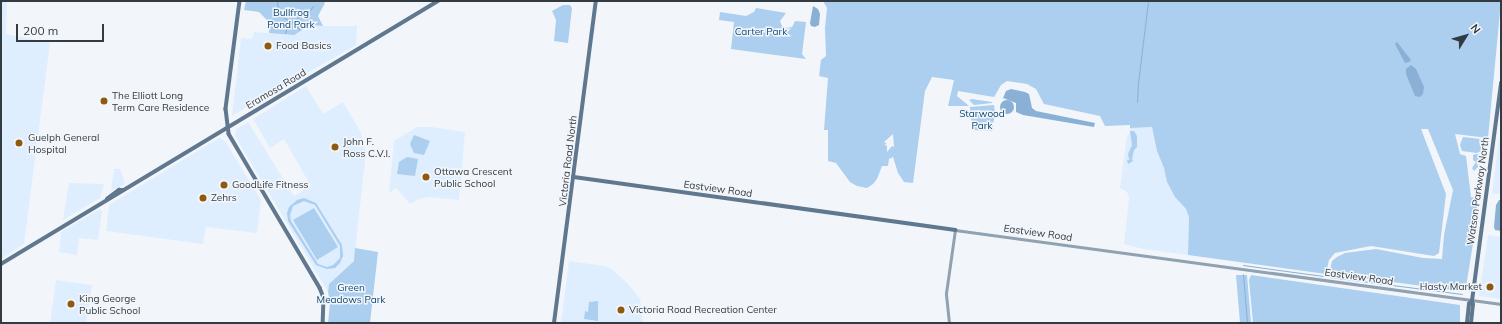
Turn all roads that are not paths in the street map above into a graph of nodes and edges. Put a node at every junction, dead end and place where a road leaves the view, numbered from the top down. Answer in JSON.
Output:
{"nodes":[{"id":1,"x":240,"y":1,"type":"edge"},
{"id":2,"x":438,"y":1,"type":"edge"},
{"id":3,"x":596,"y":1,"type":"edge"},
{"id":4,"x":1501,"y":82,"type":"edge"},
{"id":5,"x":227,"y":128,"type":"junction"},
{"id":6,"x":574,"y":177,"type":"junction"},
{"id":7,"x":954,"y":230,"type":"junction"},
{"id":8,"x":1,"y":264,"type":"edge"},
{"id":9,"x":1472,"y":301,"type":"junction"},
{"id":10,"x":1501,"y":304,"type":"edge"},
{"id":11,"x":323,"y":323,"type":"edge"},
{"id":12,"x":554,"y":323,"type":"edge"},
{"id":13,"x":949,"y":323,"type":"edge"},
{"id":14,"x":1467,"y":323,"type":"edge"},
{"id":15,"x":1471,"y":323,"type":"edge"}],
"edges":[{"from":1,"to":5,"type":"main road"},
{"from":2,"to":5,"type":"main road","name":"Eramosa Road"},
{"from":3,"to":6,"type":"main road","name":"Victoria Road North"},
{"from":4,"to":9,"type":"main road","name":"Watson Parkway North"},
{"from":5,"to":8,"type":"main road","name":"Eramosa Road"},
{"from":5,"to":11,"type":"main road"},
{"from":6,"to":7,"type":"main road","name":"Eastview Road"},
{"from":6,"to":12,"type":"main road","name":"Victoria Road North"},
{"from":7,"to":9,"type":"street","name":"Eastview Road"},
{"from":7,"to":13,"type":"street"},
{"from":9,"to":10,"type":"street","name":"Eastview Road"},
{"from":9,"to":14,"type":"main road","name":"Watson Parkway North"},
{"from":9,"to":15,"type":"main road","name":"Watson Parkway North"}]}
